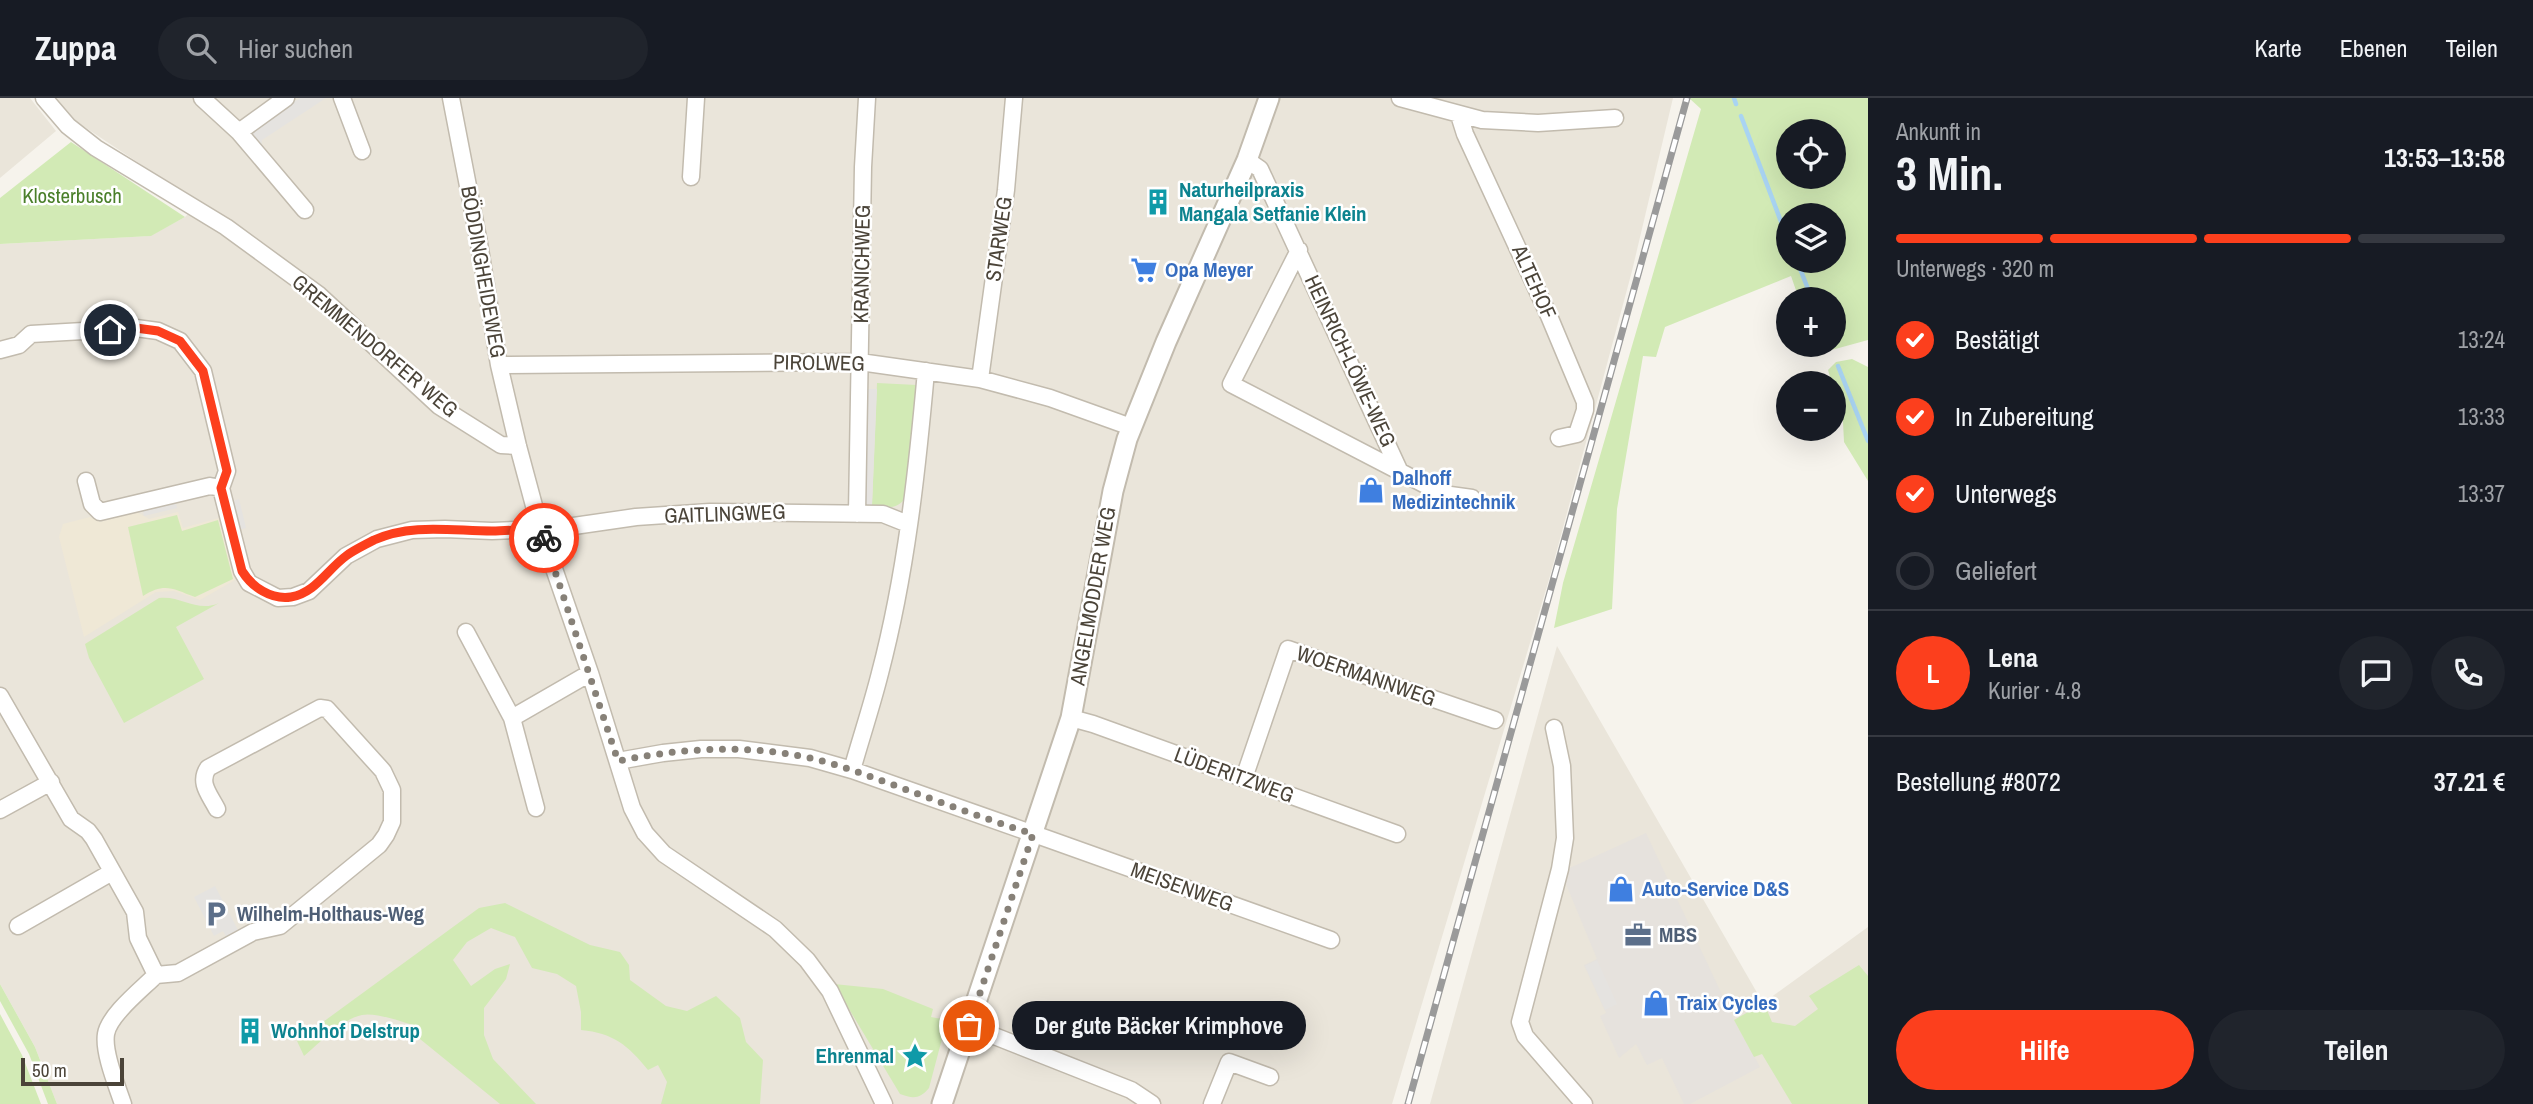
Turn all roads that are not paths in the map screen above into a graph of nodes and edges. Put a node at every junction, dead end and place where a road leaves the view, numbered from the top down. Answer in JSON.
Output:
{"nodes":[{"id":1,"x":44,"y":98,"type":"edge"},
{"id":2,"x":202,"y":98,"type":"edge"},
{"id":3,"x":286,"y":98,"type":"edge"},
{"id":4,"x":342,"y":98,"type":"edge"},
{"id":5,"x":451,"y":98,"type":"edge"},
{"id":6,"x":696,"y":98,"type":"edge"},
{"id":7,"x":867,"y":98,"type":"edge"},
{"id":8,"x":1014,"y":98,"type":"edge"},
{"id":9,"x":1269,"y":98,"type":"edge"},
{"id":10,"x":1400,"y":98,"type":"edge"},
{"id":11,"x":1460,"y":115,"type":"junction"},
{"id":12,"x":1615,"y":118,"type":"dead end"},
{"id":13,"x":239,"y":132,"type":"junction"},
{"id":14,"x":362,"y":152,"type":"dead end"},
{"id":15,"x":1247,"y":160,"type":"junction"},
{"id":16,"x":691,"y":177,"type":"dead end"},
{"id":17,"x":305,"y":211,"type":"dead end"},
{"id":18,"x":1299,"y":250,"type":"junction"},
{"id":19,"x":0,"y":350,"type":"edge"},
{"id":20,"x":860,"y":362,"type":"junction"},
{"id":21,"x":499,"y":365,"type":"junction"},
{"id":22,"x":926,"y":371,"type":"junction"},
{"id":23,"x":980,"y":379,"type":"junction"},
{"id":24,"x":1131,"y":427,"type":"junction"},
{"id":25,"x":1559,"y":438,"type":"dead end"},
{"id":26,"x":517,"y":446,"type":"junction"},
{"id":27,"x":1401,"y":472,"type":"junction"},
{"id":28,"x":86,"y":481,"type":"dead end"},
{"id":29,"x":221,"y":488,"type":"junction"},
{"id":30,"x":1472,"y":498,"type":"dead end"},
{"id":31,"x":857,"y":514,"type":"junction"},
{"id":32,"x":908,"y":524,"type":"junction"},
{"id":33,"x":540,"y":528,"type":"junction"},
{"id":34,"x":466,"y":632,"type":"dead end"},
{"id":35,"x":590,"y":673,"type":"junction"},
{"id":36,"x":0,"y":696,"type":"edge"},
{"id":37,"x":512,"y":718,"type":"junction"},
{"id":38,"x":1071,"y":718,"type":"junction"},
{"id":39,"x":1495,"y":720,"type":"dead end"},
{"id":40,"x":1554,"y":728,"type":"dead end"},
{"id":41,"x":618,"y":761,"type":"junction"},
{"id":42,"x":852,"y":771,"type":"junction"},
{"id":43,"x":1244,"y":778,"type":"junction"},
{"id":44,"x":51,"y":782,"type":"junction"},
{"id":45,"x":536,"y":808,"type":"dead end"},
{"id":46,"x":217,"y":809,"type":"dead end"},
{"id":47,"x":0,"y":810,"type":"edge"},
{"id":48,"x":1033,"y":834,"type":"junction"},
{"id":49,"x":1397,"y":834,"type":"dead end"},
{"id":50,"x":111,"y":872,"type":"junction"},
{"id":51,"x":18,"y":926,"type":"dead end"},
{"id":52,"x":1331,"y":940,"type":"dead end"},
{"id":53,"x":156,"y":975,"type":"junction"},
{"id":54,"x":969,"y":1026,"type":"junction"},
{"id":55,"x":1270,"y":1077,"type":"dead end"},
{"id":56,"x":123,"y":1104,"type":"edge"},
{"id":57,"x":884,"y":1104,"type":"edge"},
{"id":58,"x":942,"y":1104,"type":"edge"},
{"id":59,"x":1152,"y":1104,"type":"edge"},
{"id":60,"x":1212,"y":1104,"type":"edge"},
{"id":61,"x":1584,"y":1104,"type":"edge"}],
"edges":[{"from":1,"to":26,"type":"street","name":"GREMMENDORFER WEG"},
{"from":2,"to":13,"type":"street"},
{"from":3,"to":13,"type":"street"},
{"from":4,"to":14,"type":"street"},
{"from":5,"to":21,"type":"street","name":"BÖDDINGHEIDEWEG"},
{"from":6,"to":16,"type":"street"},
{"from":7,"to":20,"type":"street","name":"KRANICHWEG"},
{"from":8,"to":23,"type":"street","name":"STARWEG"},
{"from":9,"to":15,"type":"street","name":"ANGELMODDER WEG"},
{"from":10,"to":11,"type":"street"},
{"from":11,"to":12,"type":"street"},
{"from":11,"to":25,"type":"street","name":"ALTEHOF"},
{"from":13,"to":17,"type":"street"},
{"from":15,"to":18,"type":"street","name":"HEINRICH-LÖWE-WEG"},
{"from":15,"to":24,"type":"street","name":"ANGELMODDER WEG"},
{"from":18,"to":27,"type":"street","name":"HEINRICH-LÖWE-WEG"},
{"from":18,"to":27,"type":"street","name":"HEINRICH-LÖWE-WEG"},
{"from":19,"to":29,"type":"street","name":"GAITLINGWEG"},
{"from":20,"to":21,"type":"street","name":"PIROLWEG"},
{"from":20,"to":22,"type":"street","name":"PIROLWEG"},
{"from":20,"to":31,"type":"street","name":"KRANICHWEG"},
{"from":21,"to":26,"type":"street","name":"BÖDDINGHEIDEWEG"},
{"from":22,"to":23,"type":"street","name":"PIROLWEG"},
{"from":22,"to":32,"type":"street"},
{"from":23,"to":24,"type":"street","name":"PIROLWEG"},
{"from":24,"to":38,"type":"street","name":"ANGELMODDER WEG"},
{"from":26,"to":33,"type":"street"},
{"from":27,"to":30,"type":"street","name":"HEINRICH-LÖWE-WEG"},
{"from":28,"to":29,"type":"street"},
{"from":29,"to":33,"type":"street","name":"GAITLINGWEG"},
{"from":31,"to":32,"type":"street","name":"GAITLINGWEG"},
{"from":31,"to":33,"type":"street","name":"GAITLINGWEG"},
{"from":32,"to":42,"type":"street"},
{"from":33,"to":35,"type":"street"},
{"from":34,"to":37,"type":"street"},
{"from":35,"to":37,"type":"street"},
{"from":35,"to":41,"type":"street"},
{"from":36,"to":44,"type":"street"},
{"from":37,"to":45,"type":"street"},
{"from":38,"to":43,"type":"street","name":"LÜDERITZWEG"},
{"from":38,"to":48,"type":"street","name":"ANGELMODDER WEG"},
{"from":39,"to":43,"type":"street","name":"WOERMANNWEG"},
{"from":40,"to":61,"type":"street"},
{"from":41,"to":42,"type":"street","name":"MEISENWEG"},
{"from":41,"to":57,"type":"street"},
{"from":42,"to":48,"type":"street","name":"MEISENWEG"},
{"from":43,"to":49,"type":"street","name":"LÜDERITZWEG"},
{"from":44,"to":47,"type":"street"},
{"from":44,"to":50,"type":"street"},
{"from":46,"to":53,"type":"street"},
{"from":48,"to":52,"type":"street","name":"MEISENWEG"},
{"from":48,"to":54,"type":"street","name":"ANGELMODDER WEG"},
{"from":50,"to":51,"type":"street"},
{"from":50,"to":53,"type":"street"},
{"from":53,"to":56,"type":"street"},
{"from":54,"to":58,"type":"street","name":"ANGELMODDER WEG"},
{"from":54,"to":59,"type":"street"},
{"from":55,"to":60,"type":"street"}]}
